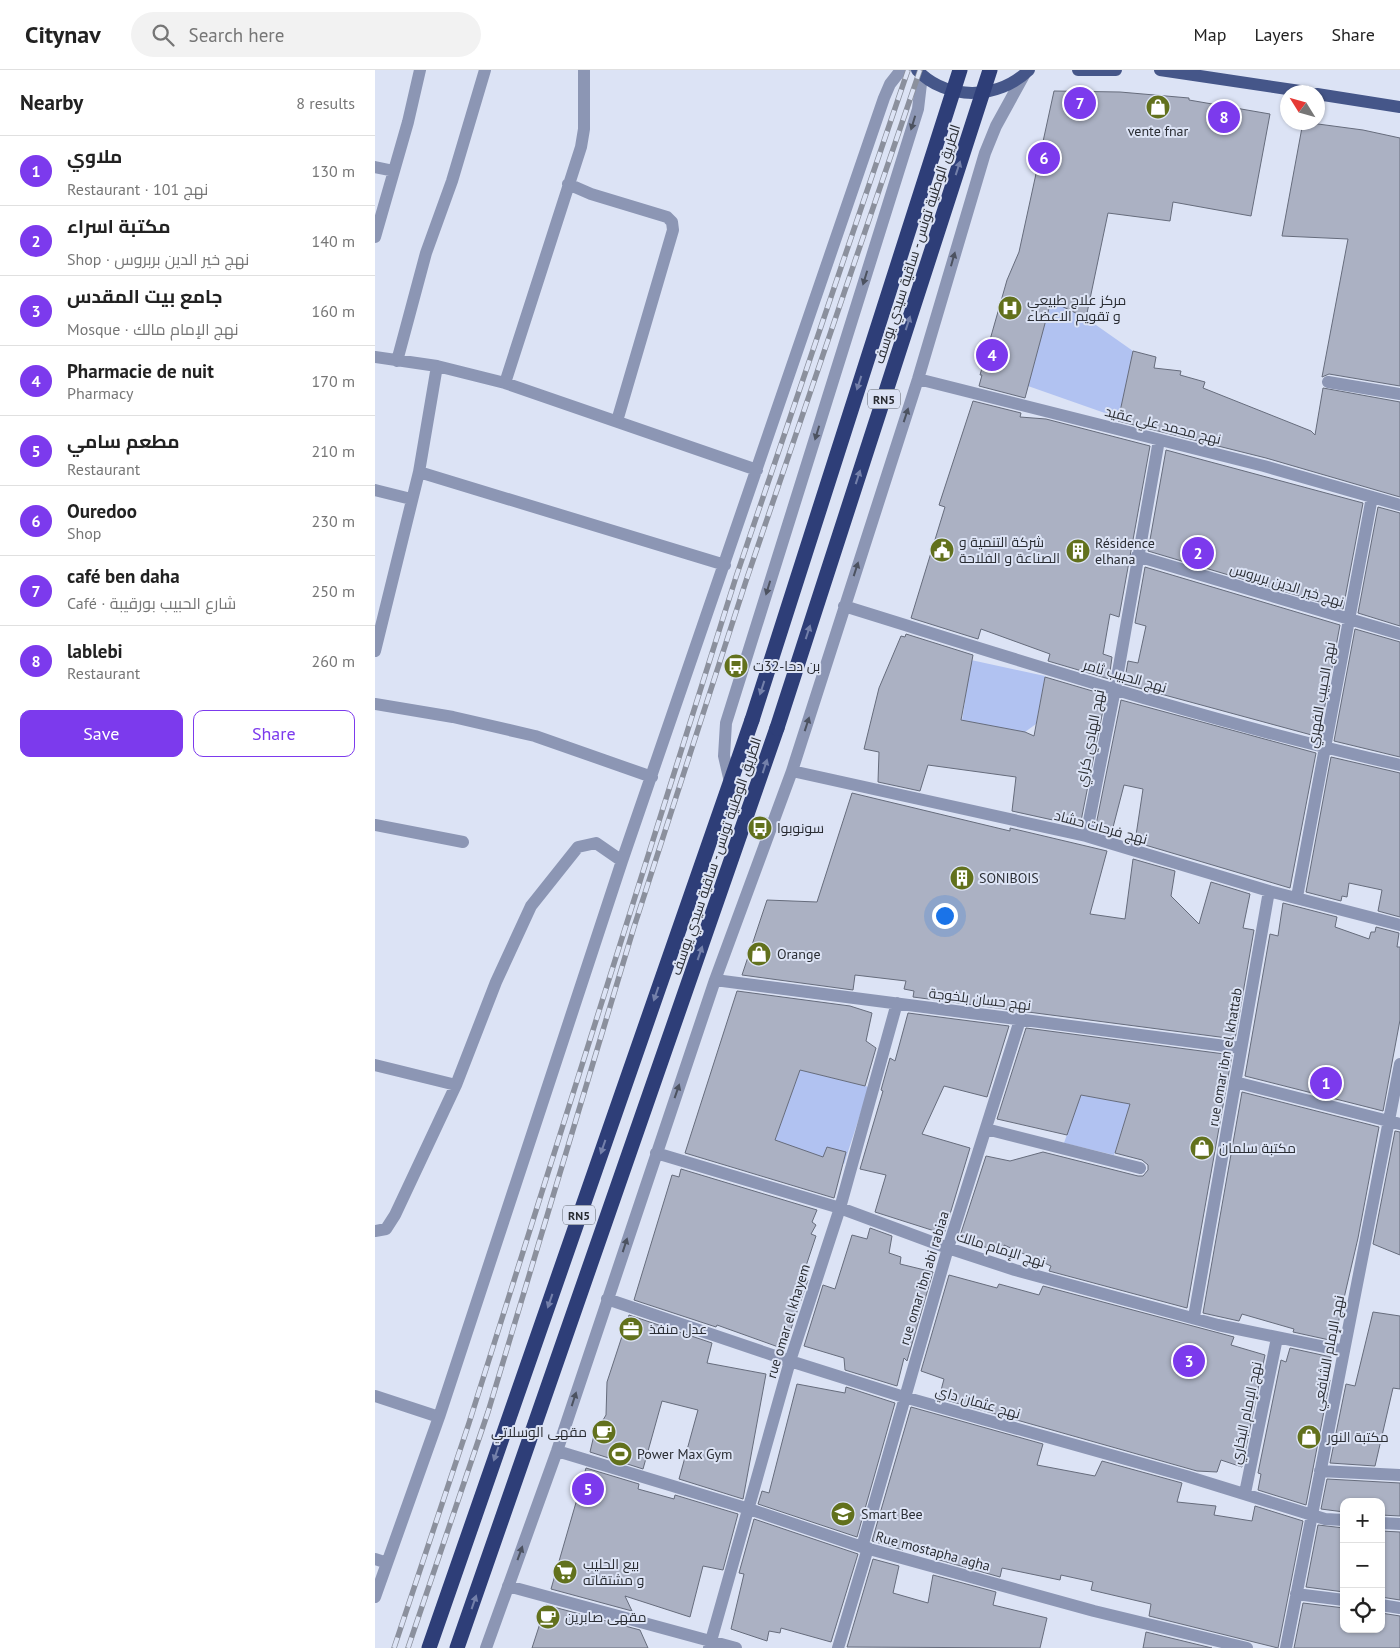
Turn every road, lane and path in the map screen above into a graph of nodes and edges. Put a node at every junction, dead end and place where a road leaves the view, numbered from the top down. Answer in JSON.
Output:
{"nodes":[{"id":1,"x":419,"y":70,"type":"edge"},
{"id":2,"x":485,"y":70,"type":"edge"},
{"id":3,"x":584,"y":70,"type":"edge"},
{"id":4,"x":901,"y":70,"type":"edge"},
{"id":5,"x":960,"y":70,"type":"edge"},
{"id":6,"x":990,"y":70,"type":"edge"},
{"id":7,"x":1078,"y":70,"type":"edge"},
{"id":8,"x":1116,"y":70,"type":"edge"},
{"id":9,"x":1159,"y":70,"type":"edge"},
{"id":10,"x":1026,"y":72,"type":"edge"},
{"id":11,"x":919,"y":73,"type":"edge"},
{"id":12,"x":1280,"y":88,"type":"edge"},
{"id":13,"x":1325,"y":95,"type":"edge"},
{"id":14,"x":1400,"y":107,"type":"edge"},
{"id":15,"x":375,"y":167,"type":"edge"},
{"id":16,"x":394,"y":171,"type":"junction"},
{"id":17,"x":568,"y":184,"type":"junction"},
{"id":18,"x":375,"y":237,"type":"edge"},
{"id":19,"x":375,"y":357,"type":"edge"},
{"id":20,"x":397,"y":361,"type":"junction"},
{"id":21,"x":437,"y":366,"type":"junction"},
{"id":22,"x":918,"y":379,"type":"junction"},
{"id":23,"x":1328,"y":382,"type":"dead end"},
{"id":24,"x":505,"y":383,"type":"junction"},
{"id":25,"x":1400,"y":394,"type":"edge"},
{"id":26,"x":617,"y":421,"type":"junction"},
{"id":27,"x":1159,"y":440,"type":"junction"},
{"id":28,"x":757,"y":470,"type":"junction"},
{"id":29,"x":419,"y":472,"type":"junction"},
{"id":30,"x":375,"y":490,"type":"edge"},
{"id":31,"x":1372,"y":497,"type":"junction"},
{"id":32,"x":411,"y":499,"type":"junction"},
{"id":33,"x":1400,"y":505,"type":"edge"},
{"id":34,"x":1137,"y":556,"type":"junction"},
{"id":35,"x":725,"y":564,"type":"junction"},
{"id":36,"x":844,"y":606,"type":"junction"},
{"id":37,"x":1350,"y":620,"type":"junction"},
{"id":38,"x":1400,"y":634,"type":"edge"},
{"id":39,"x":375,"y":651,"type":"edge"},
{"id":40,"x":1115,"y":689,"type":"junction"},
{"id":41,"x":375,"y":704,"type":"edge"},
{"id":42,"x":1326,"y":748,"type":"junction"},
{"id":43,"x":1400,"y":765,"type":"edge"},
{"id":44,"x":792,"y":770,"type":"junction"},
{"id":45,"x":652,"y":777,"type":"junction"},
{"id":46,"x":730,"y":782,"type":"junction"},
{"id":47,"x":375,"y":825,"type":"edge"},
{"id":48,"x":1085,"y":836,"type":"junction"},
{"id":49,"x":463,"y":842,"type":"dead end"},
{"id":50,"x":623,"y":861,"type":"junction"},
{"id":51,"x":1269,"y":890,"type":"junction"},
{"id":52,"x":1297,"y":897,"type":"junction"},
{"id":53,"x":1400,"y":925,"type":"edge"},
{"id":54,"x":715,"y":980,"type":"junction"},
{"id":55,"x":897,"y":1004,"type":"junction"},
{"id":56,"x":1020,"y":1020,"type":"junction"},
{"id":57,"x":1241,"y":1048,"type":"junction"},
{"id":58,"x":1400,"y":1064,"type":"edge"},
{"id":59,"x":375,"y":1065,"type":"edge"},
{"id":60,"x":1235,"y":1082,"type":"junction"},
{"id":61,"x":456,"y":1085,"type":"junction"},
{"id":62,"x":1395,"y":1123,"type":"edge"},
{"id":63,"x":986,"y":1129,"type":"junction"},
{"id":64,"x":656,"y":1153,"type":"junction"},
{"id":65,"x":1140,"y":1168,"type":"dead end"},
{"id":66,"x":840,"y":1208,"type":"junction"},
{"id":67,"x":375,"y":1231,"type":"edge"},
{"id":68,"x":948,"y":1248,"type":"junction"},
{"id":69,"x":607,"y":1299,"type":"junction"},
{"id":70,"x":1194,"y":1317,"type":"junction"},
{"id":71,"x":1277,"y":1338,"type":"junction"},
{"id":72,"x":1344,"y":1351,"type":"junction"},
{"id":73,"x":790,"y":1361,"type":"junction"},
{"id":74,"x":375,"y":1396,"type":"edge"},
{"id":75,"x":904,"y":1397,"type":"junction"},
{"id":76,"x":439,"y":1417,"type":"junction"},
{"id":77,"x":557,"y":1451,"type":"junction"},
{"id":78,"x":1320,"y":1471,"type":"junction"},
{"id":79,"x":1400,"y":1475,"type":"edge"},
{"id":80,"x":1245,"y":1493,"type":"junction"},
{"id":81,"x":749,"y":1509,"type":"junction"},
{"id":82,"x":1311,"y":1513,"type":"junction"},
{"id":83,"x":1340,"y":1520,"type":"edge"},
{"id":84,"x":1385,"y":1523,"type":"edge"},
{"id":85,"x":1400,"y":1524,"type":"edge"},
{"id":86,"x":865,"y":1548,"type":"junction"},
{"id":87,"x":381,"y":1561,"type":"edge"},
{"id":88,"x":507,"y":1586,"type":"junction"},
{"id":89,"x":1296,"y":1594,"type":"junction"},
{"id":90,"x":375,"y":1597,"type":"edge"},
{"id":91,"x":1340,"y":1600,"type":"edge"},
{"id":92,"x":1385,"y":1606,"type":"edge"},
{"id":93,"x":1400,"y":1608,"type":"edge"},
{"id":94,"x":710,"y":1645,"type":"edge"},
{"id":95,"x":429,"y":1648,"type":"edge"},
{"id":96,"x":457,"y":1648,"type":"edge"},
{"id":97,"x":486,"y":1648,"type":"edge"},
{"id":98,"x":736,"y":1648,"type":"edge"},
{"id":99,"x":838,"y":1648,"type":"edge"},
{"id":100,"x":1247,"y":1648,"type":"edge"},
{"id":101,"x":1285,"y":1648,"type":"edge"}],
"edges":[{"from":1,"to":16,"type":"street"},
{"from":2,"to":20,"type":"street"},
{"from":3,"to":17,"type":"street"},
{"from":4,"to":28,"type":"street"},
{"from":5,"to":46,"type":"highway","name":"الطريق الوطنية تونس - ساقية سيدي يوسف","number":"RN5","one_way":true,"bridge":true},
{"from":96,"to":6,"type":"highway","name":"الطريق الوطنية تونس - ساقية سيدي يوسف","number":"RN5","one_way":true,"bridge":true},
{"from":7,"to":8,"type":"main road"},
{"from":9,"to":12,"type":"main road"},
{"from":10,"to":11,"type":"main road"},
{"from":22,"to":10,"type":"street","one_way":true},
{"from":11,"to":46,"type":"street","one_way":true},
{"from":13,"to":14,"type":"main road"},
{"from":15,"to":16,"type":"street"},
{"from":16,"to":18,"type":"street"},
{"from":17,"to":24,"type":"street"},
{"from":17,"to":26,"type":"street"},
{"from":19,"to":20,"type":"street"},
{"from":20,"to":21,"type":"street"},
{"from":21,"to":24,"type":"street"},
{"from":21,"to":29,"type":"street"},
{"from":22,"to":27,"type":"street","name":"نهج محمد علي عقيد"},
{"from":36,"to":22,"type":"street","one_way":true},
{"from":23,"to":25,"type":"street"},
{"from":24,"to":26,"type":"street"},
{"from":26,"to":28,"type":"street"},
{"from":27,"to":31,"type":"street","name":"نهج محمد علي عقيد"},
{"from":27,"to":34,"type":"street","name":"نهج الهادي كراي"},
{"from":28,"to":35,"type":"street"},
{"from":29,"to":32,"type":"street"},
{"from":29,"to":35,"type":"street"},
{"from":30,"to":32,"type":"street"},
{"from":31,"to":33,"type":"street","name":"نهج محمد علي عقيد"},
{"from":31,"to":37,"type":"street","name":"نهج الحبيب الفهري"},
{"from":32,"to":39,"type":"street"},
{"from":34,"to":37,"type":"street","name":"نهج خير الدين بربروس"},
{"from":34,"to":40,"type":"street","name":"نهج الهادي كراي"},
{"from":35,"to":45,"type":"street"},
{"from":36,"to":40,"type":"street","name":"نهج الحبيب ثامر"},
{"from":44,"to":36,"type":"street","one_way":true},
{"from":37,"to":38,"type":"street","name":"نهج خير الدين بربروس"},
{"from":37,"to":42,"type":"street","name":"نهج الحبيب الفهري"},
{"from":40,"to":42,"type":"street","name":"نهج الحبيب ثامر"},
{"from":40,"to":48,"type":"street","name":"نهج الهادي كراي"},
{"from":41,"to":45,"type":"street"},
{"from":42,"to":43,"type":"street","name":"نهج الحبيب ثامر"},
{"from":42,"to":52,"type":"street","name":"نهج الحبيب الفهري"},
{"from":44,"to":48,"type":"street","name":"نهج فرحات حشاد"},
{"from":44,"to":54,"type":"street"},
{"from":45,"to":50,"type":"street"},
{"from":46,"to":95,"type":"highway","name":"الطريق الوطنية تونس - ساقية سيدي يوسف","number":"RN5","one_way":true},
{"from":47,"to":49,"type":"street"},
{"from":48,"to":51,"type":"street","name":"نهج فرحات حشاد"},
{"from":50,"to":61,"type":"street"},
{"from":50,"to":76,"type":"street"},
{"from":51,"to":52,"type":"street","name":"نهج فرحات حشاد"},
{"from":51,"to":57,"type":"street","name":"rue omar ibn el khattab"},
{"from":52,"to":53,"type":"street","name":"نهج فرحات حشاد"},
{"from":54,"to":55,"type":"street","name":"نهج حسان بلخوجة"},
{"from":64,"to":54,"type":"street","one_way":true},
{"from":55,"to":56,"type":"street","name":"نهج حسان بلخوجة"},
{"from":55,"to":66,"type":"street","name":"rue omar el khayem"},
{"from":56,"to":57,"type":"street","name":"نهج حسان بلخوجة"},
{"from":56,"to":63,"type":"street","name":"rue omar ibn abi rabiaa"},
{"from":57,"to":60,"type":"street","name":"rue omar ibn el khattab"},
{"from":58,"to":62,"type":"street","name":"نهج الإمام الشافعي"},
{"from":59,"to":61,"type":"street"},
{"from":60,"to":62,"type":"street"},
{"from":60,"to":70,"type":"street","name":"rue omar ibn el khattab"},
{"from":61,"to":67,"type":"street"},
{"from":62,"to":72,"type":"street","name":"نهج الإمام الشافعي"},
{"from":63,"to":65,"type":"street"},
{"from":63,"to":68,"type":"street","name":"rue omar ibn abi rabiaa"},
{"from":64,"to":66,"type":"street","name":"نهج الإمام مالك"},
{"from":69,"to":64,"type":"street","one_way":true},
{"from":66,"to":68,"type":"street","name":"نهج الإمام مالك"},
{"from":66,"to":73,"type":"street","name":"rue omar el khayem"},
{"from":68,"to":70,"type":"street","name":"نهج الإمام مالك"},
{"from":68,"to":75,"type":"street","name":"rue omar ibn abi rabiaa"},
{"from":69,"to":73,"type":"street","name":"نهج عثمان داي"},
{"from":77,"to":69,"type":"street","one_way":true},
{"from":70,"to":71,"type":"street","name":"نهج الإمام مالك"},
{"from":71,"to":72,"type":"street","name":"نهج الإمام مالك"},
{"from":71,"to":80,"type":"street","name":"نهج الإمام البخاري"},
{"from":72,"to":78,"type":"street","name":"نهج الإمام الشافعي"},
{"from":73,"to":75,"type":"street","name":"نهج عثمان داي"},
{"from":73,"to":81,"type":"street","name":"rue omar el khayem"},
{"from":74,"to":76,"type":"street"},
{"from":75,"to":80,"type":"street","name":"نهج عثمان داي"},
{"from":75,"to":86,"type":"street","name":"rue omar ibn abi rabiaa"},
{"from":76,"to":87,"type":"street"},
{"from":77,"to":81,"type":"street","name":"Rue mostapha agha"},
{"from":88,"to":77,"type":"street","one_way":true},
{"from":78,"to":79,"type":"street"},
{"from":78,"to":82,"type":"street","name":"نهج الإمام الشافعي"},
{"from":80,"to":82,"type":"street","name":"نهج عثمان داي"},
{"from":81,"to":86,"type":"street","name":"Rue mostapha agha"},
{"from":81,"to":94,"type":"street","name":"rue omar el khayem"},
{"from":82,"to":83,"type":"street","name":"نهج عثمان داي"},
{"from":82,"to":89,"type":"street","name":"نهج الإمام الشافعي"},
{"from":84,"to":85,"type":"street"},
{"from":86,"to":99,"type":"street","name":"rue omar ibn abi rabiaa"},
{"from":86,"to":100,"type":"street","name":"Rue mostapha agha"},
{"from":87,"to":90,"type":"street"},
{"from":88,"to":94,"type":"street"},
{"from":88,"to":97,"type":"street"},
{"from":89,"to":91,"type":"street"},
{"from":89,"to":101,"type":"street","name":"نهج الإمام الشافعي"},
{"from":92,"to":93,"type":"street"},
{"from":94,"to":98,"type":"street"}]}
